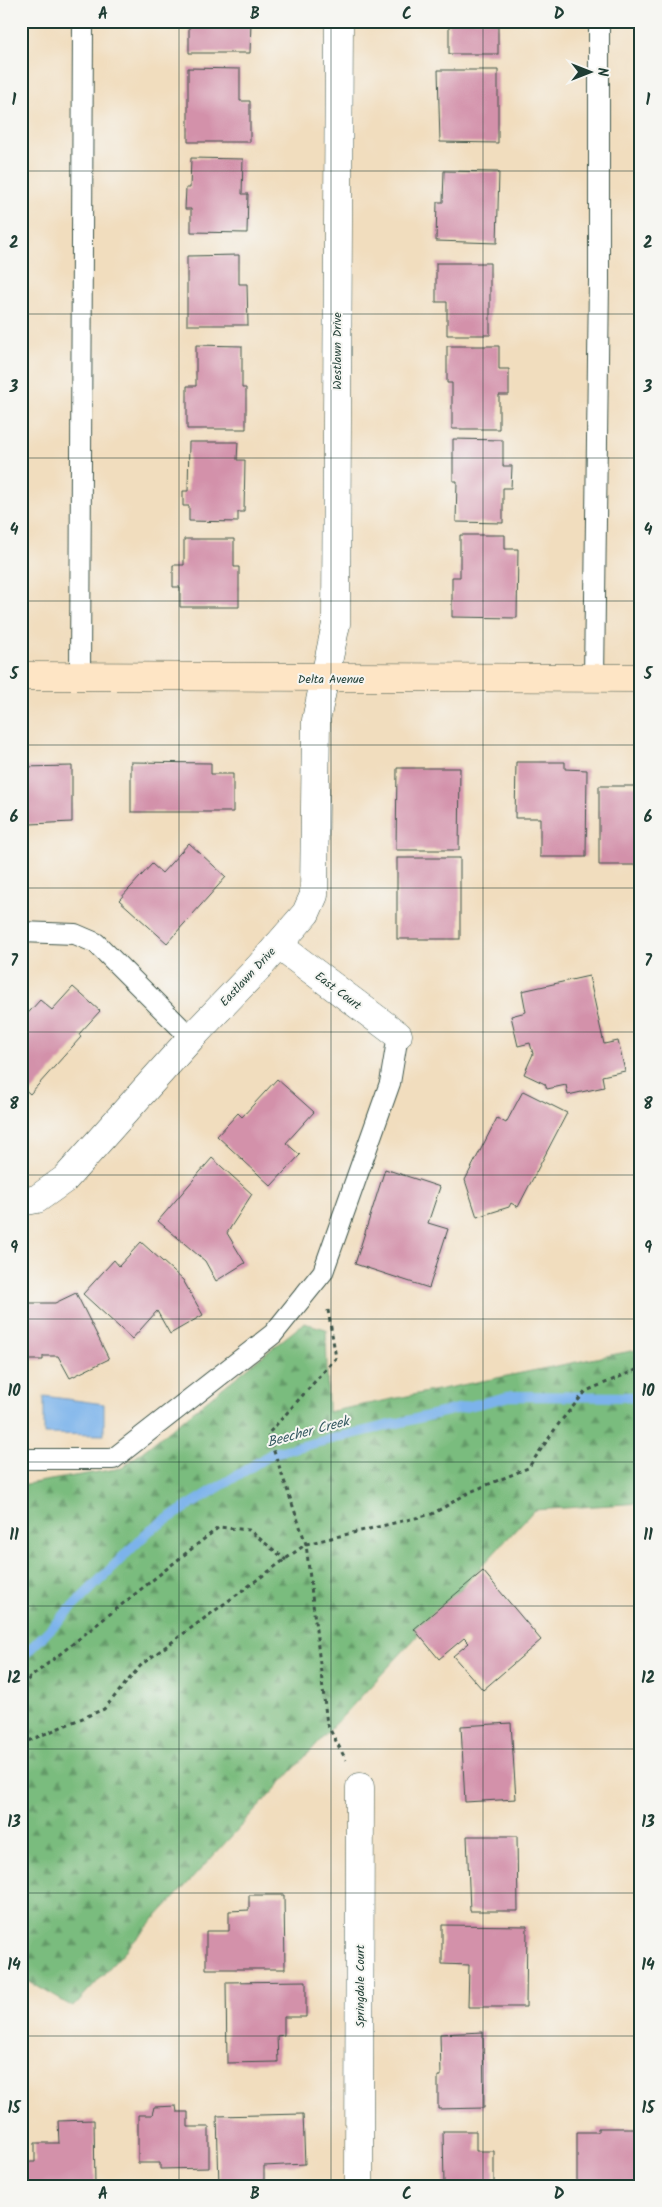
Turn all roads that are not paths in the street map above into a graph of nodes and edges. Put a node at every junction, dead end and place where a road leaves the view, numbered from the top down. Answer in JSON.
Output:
{"nodes":[{"id":1,"x":83,"y":21,"type":"edge"},
{"id":2,"x":339,"y":21,"type":"edge"},
{"id":3,"x":599,"y":21,"type":"edge"},
{"id":4,"x":21,"y":676,"type":"edge"},
{"id":5,"x":80,"y":677,"type":"junction"},
{"id":6,"x":641,"y":678,"type":"edge"},
{"id":7,"x":325,"y":679,"type":"junction"},
{"id":8,"x":594,"y":679,"type":"junction"},
{"id":9,"x":21,"y":932,"type":"edge"},
{"id":10,"x":278,"y":945,"type":"junction"},
{"id":11,"x":398,"y":1035,"type":"joint"},
{"id":12,"x":191,"y":1038,"type":"junction"},
{"id":13,"x":21,"y":1202,"type":"edge"},
{"id":14,"x":21,"y":1459,"type":"edge"},
{"id":15,"x":360,"y":1787,"type":"road end"},
{"id":16,"x":359,"y":2186,"type":"edge"}],
"edges":[{"from":1,"to":5,"type":"lane"},
{"from":2,"to":7,"type":"street","name":"Westlawn Drive"},
{"from":3,"to":8,"type":"lane"},
{"from":4,"to":5,"type":"street","name":"Delta Avenue"},
{"from":5,"to":7,"type":"street","name":"Delta Avenue"},
{"from":6,"to":8,"type":"street","name":"Delta Avenue"},
{"from":7,"to":8,"type":"street","name":"Delta Avenue"},
{"from":7,"to":10,"type":"street","name":"Eastlawn Drive"},
{"from":9,"to":12,"type":"lane"},
{"from":10,"to":11,"type":"street","name":"East Court"},
{"from":10,"to":12,"type":"street","name":"Eastlawn Drive"},
{"from":11,"to":14,"type":"lane"},
{"from":12,"to":13,"type":"street","name":"Eastlawn Drive"},
{"from":15,"to":16,"type":"street","name":"Springdale Court"}]}
